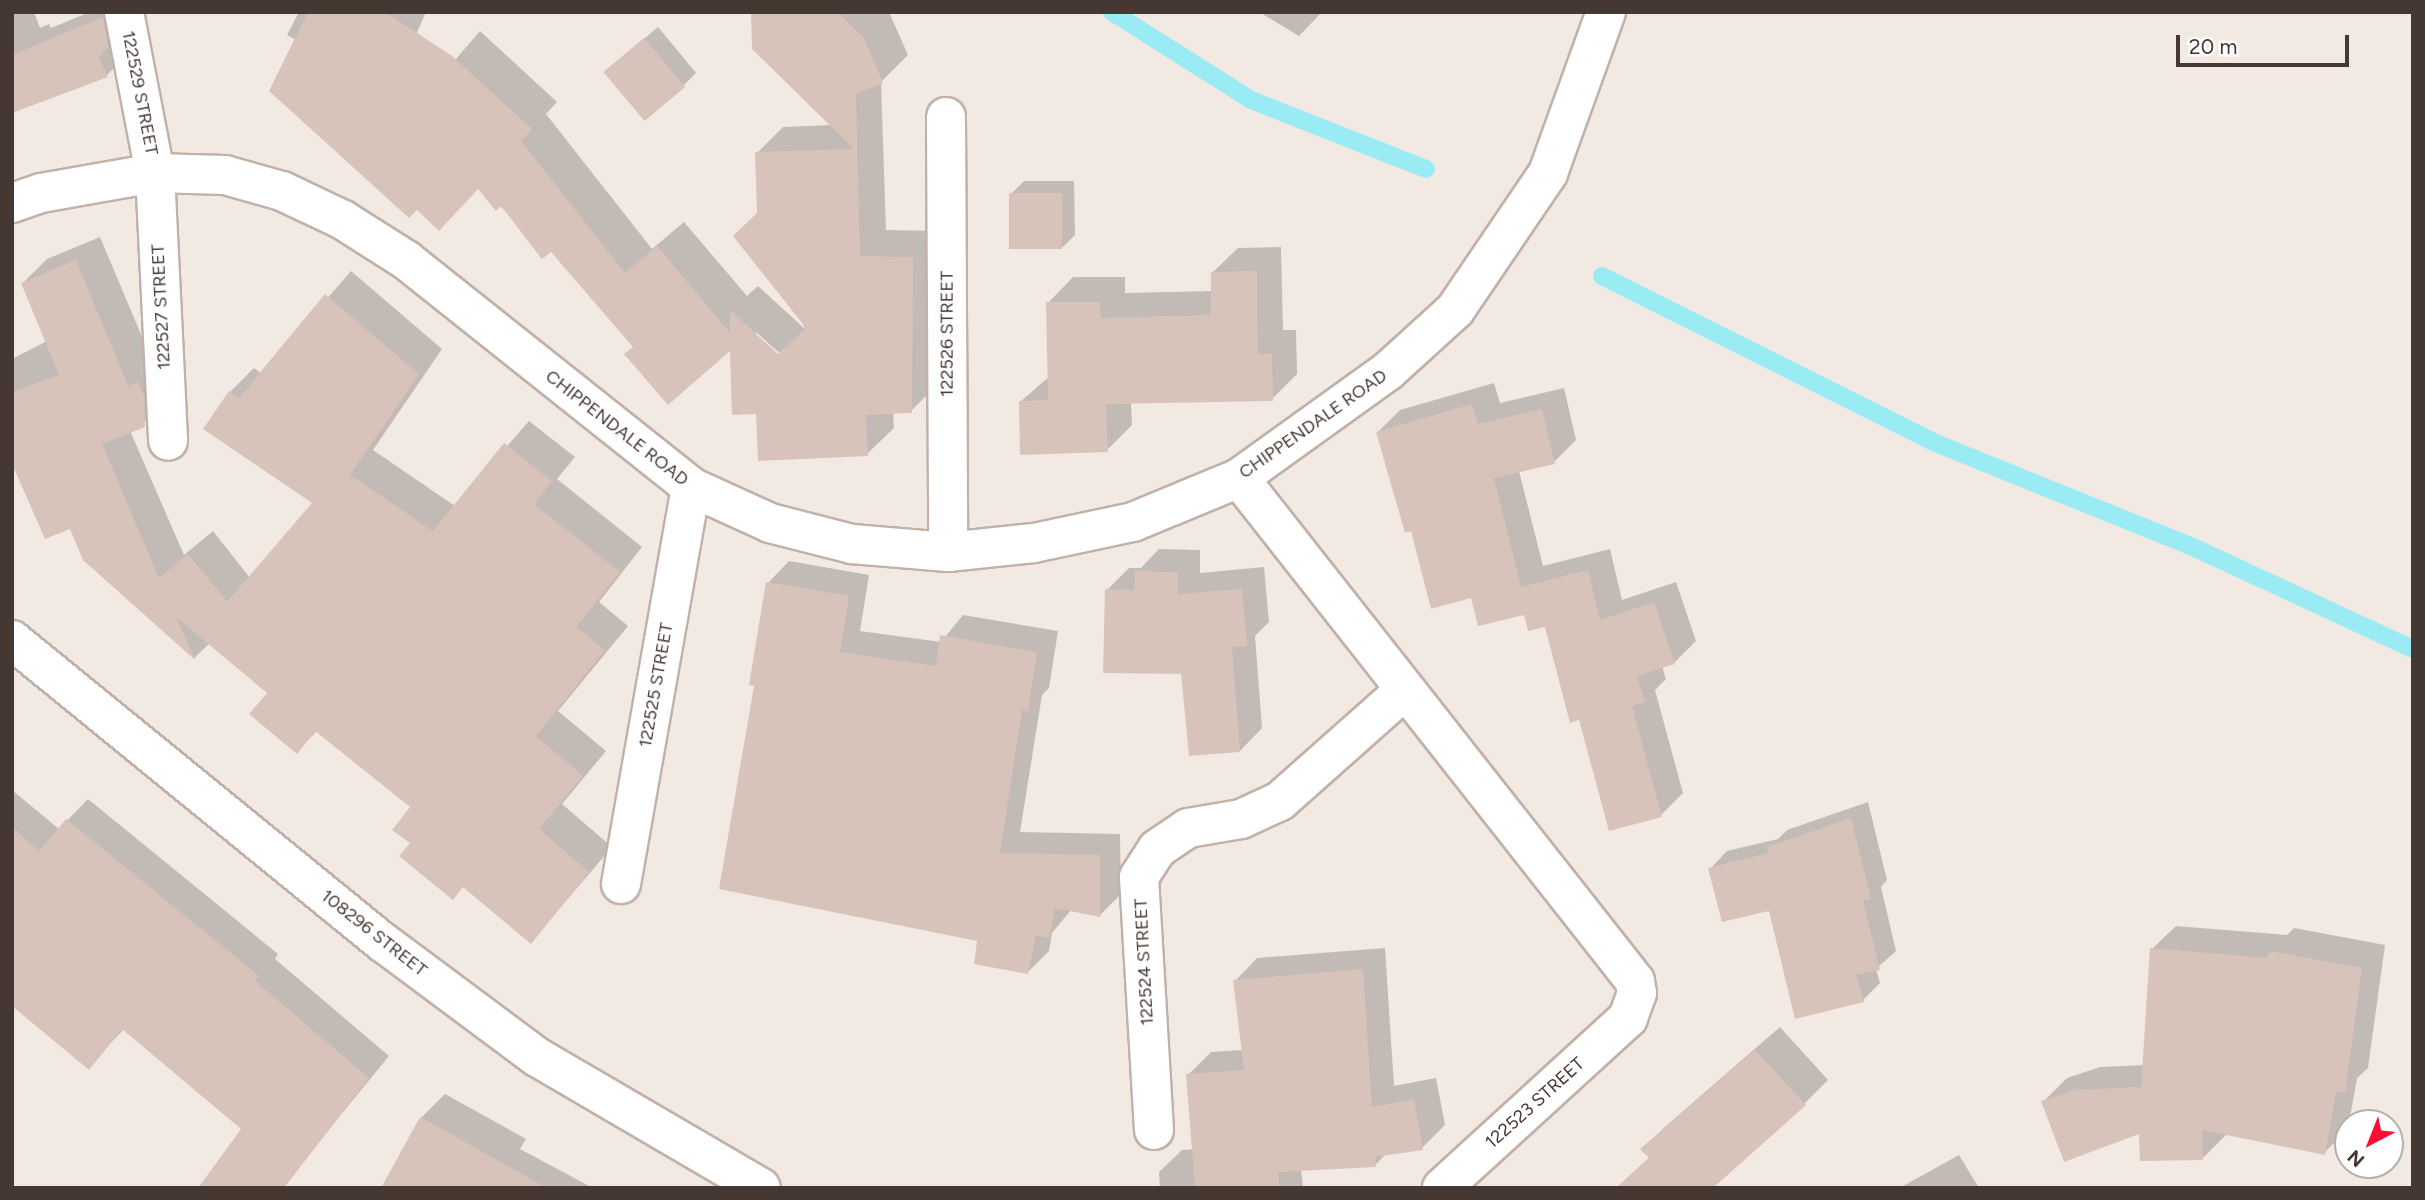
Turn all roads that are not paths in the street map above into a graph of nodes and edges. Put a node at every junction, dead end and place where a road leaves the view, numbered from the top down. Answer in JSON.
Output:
{"nodes":[{"id":1,"x":124,"y":12,"type":"edge"},
{"id":2,"x":1606,"y":12,"type":"edge"},
{"id":3,"x":946,"y":117,"type":"dead end"},
{"id":4,"x":155,"y":173,"type":"junction"},
{"id":5,"x":12,"y":203,"type":"edge"},
{"id":6,"x":168,"y":441,"type":"dead end"},
{"id":7,"x":1239,"y":478,"type":"junction"},
{"id":8,"x":691,"y":487,"type":"junction"},
{"id":9,"x":948,"y":552,"type":"junction"},
{"id":10,"x":12,"y":640,"type":"edge"},
{"id":11,"x":1405,"y":690,"type":"junction"},
{"id":12,"x":621,"y":884,"type":"dead end"},
{"id":13,"x":1154,"y":1130,"type":"dead end"},
{"id":14,"x":761,"y":1188,"type":"edge"},
{"id":15,"x":1442,"y":1188,"type":"edge"}],
"edges":[{"from":1,"to":4,"type":"street","name":"122529 STREET"},
{"from":2,"to":7,"type":"street","name":"CHIPPENDALE ROAD"},
{"from":3,"to":9,"type":"street","name":"122526 STREET"},
{"from":4,"to":5,"type":"street","name":"CHIPPENDALE ROAD"},
{"from":4,"to":6,"type":"street","name":"122527 STREET"},
{"from":4,"to":8,"type":"street","name":"CHIPPENDALE ROAD"},
{"from":7,"to":9,"type":"street","name":"CHIPPENDALE ROAD"},
{"from":7,"to":11,"type":"street"},
{"from":8,"to":9,"type":"street","name":"CHIPPENDALE ROAD"},
{"from":8,"to":12,"type":"street","name":"122525 STREET"},
{"from":10,"to":14,"type":"street","name":"108296 STREET"},
{"from":11,"to":13,"type":"street","name":"122524 STREET"},
{"from":11,"to":15,"type":"street","name":"122523 STREET"}]}
